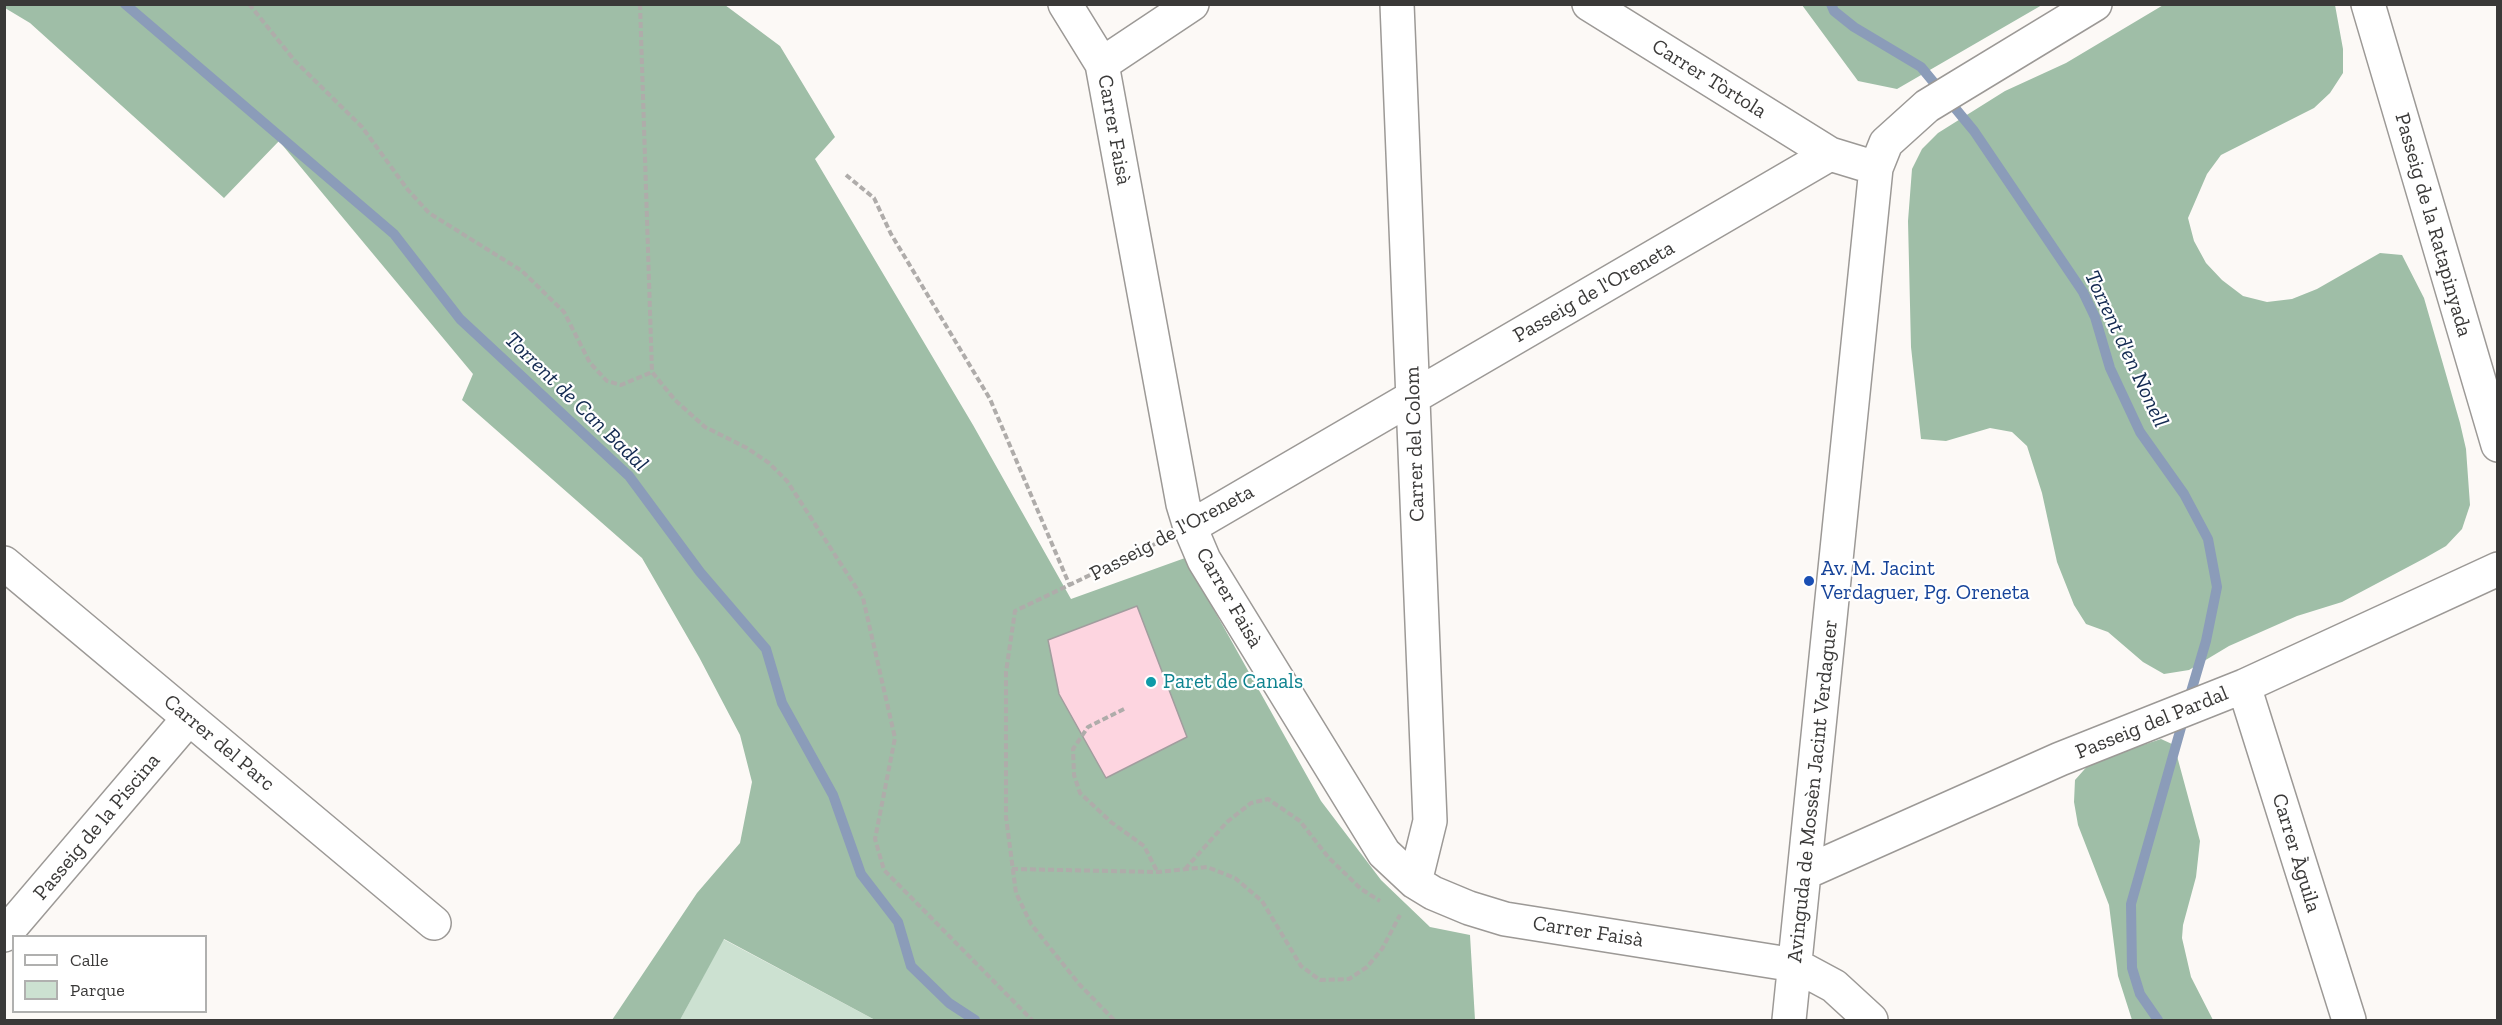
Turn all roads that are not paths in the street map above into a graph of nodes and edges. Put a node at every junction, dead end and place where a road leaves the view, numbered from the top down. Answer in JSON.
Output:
{"nodes":[{"id":1,"x":1065,"y":4,"type":"edge"},
{"id":2,"x":1192,"y":4,"type":"edge"},
{"id":3,"x":1397,"y":4,"type":"edge"},
{"id":4,"x":1588,"y":4,"type":"edge"},
{"id":5,"x":2095,"y":4,"type":"edge"},
{"id":6,"x":2368,"y":4,"type":"edge"},
{"id":7,"x":1102,"y":64,"type":"junction"},
{"id":8,"x":1830,"y":154,"type":"junction"},
{"id":9,"x":1876,"y":168,"type":"junction"},
{"id":10,"x":1414,"y":397,"type":"junction"},
{"id":11,"x":2498,"y":445,"type":"edge"},
{"id":12,"x":1190,"y":527,"type":"junction"},
{"id":13,"x":4,"y":563,"type":"edge"},
{"id":14,"x":2498,"y":569,"type":"edge"},
{"id":15,"x":2244,"y":686,"type":"junction"},
{"id":16,"x":189,"y":718,"type":"junction"},
{"id":17,"x":1804,"y":873,"type":"junction"},
{"id":18,"x":1415,"y":882,"type":"junction"},
{"id":19,"x":434,"y":923,"type":"dead end"},
{"id":20,"x":4,"y":935,"type":"edge"},
{"id":21,"x":1794,"y":964,"type":"junction"},
{"id":22,"x":1789,"y":1020,"type":"edge"},
{"id":23,"x":1871,"y":1020,"type":"edge"},
{"id":24,"x":2349,"y":1020,"type":"edge"}],
"edges":[{"from":1,"to":7,"type":"street","name":"Carrer Faisà"},
{"from":2,"to":7,"type":"street"},
{"from":3,"to":10,"type":"street","name":"Carrer del Colom"},
{"from":4,"to":8,"type":"street","name":"Carrer Tòrtola"},
{"from":5,"to":9,"type":"street"},
{"from":6,"to":11,"type":"street","name":"Passeig de la Ratapinyada"},
{"from":7,"to":12,"type":"street","name":"Carrer Faisà"},
{"from":8,"to":9,"type":"street"},
{"from":8,"to":10,"type":"street","name":"Passeig de l'Oreneta"},
{"from":9,"to":17,"type":"street","name":"Avinguda de Mossèn Jacint Verdaguer"},
{"from":10,"to":12,"type":"street","name":"Passeig de l'Oreneta"},
{"from":10,"to":18,"type":"street","name":"Carrer del Colom"},
{"from":12,"to":18,"type":"street","name":"Carrer Faisà"},
{"from":13,"to":16,"type":"street","name":"Carrer del Parc"},
{"from":14,"to":15,"type":"street","name":"Passeig del Pardal"},
{"from":15,"to":17,"type":"street","name":"Passeig del Pardal"},
{"from":15,"to":24,"type":"street","name":"Carrer Àguila"},
{"from":16,"to":19,"type":"street","name":"Carrer del Parc"},
{"from":16,"to":20,"type":"street","name":"Passeig de la Piscina"},
{"from":17,"to":21,"type":"street","name":"Avinguda de Mossèn Jacint Verdaguer"},
{"from":18,"to":21,"type":"street","name":"Carrer Faisà"},
{"from":21,"to":22,"type":"street","name":"Avinguda de Mossèn Jacint Verdaguer"},
{"from":21,"to":23,"type":"street","name":"Carrer Faisà"}]}
